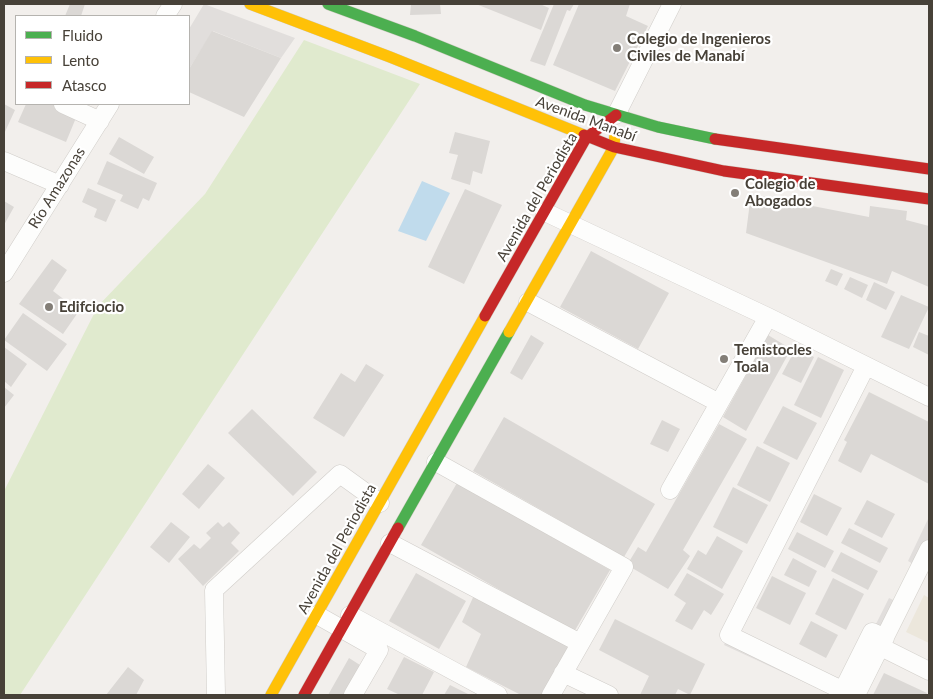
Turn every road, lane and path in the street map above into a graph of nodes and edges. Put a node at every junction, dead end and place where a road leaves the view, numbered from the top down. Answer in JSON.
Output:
{"nodes":[{"id":1,"x":173,"y":4,"type":"edge"},
{"id":2,"x":250,"y":4,"type":"edge"},
{"id":3,"x":328,"y":4,"type":"edge"},
{"id":4,"x":672,"y":4,"type":"edge"},
{"id":5,"x":166,"y":15,"type":"edge"},
{"id":6,"x":65,"y":105,"type":"edge"},
{"id":7,"x":109,"y":105,"type":"edge"},
{"id":8,"x":616,"y":115,"type":"junction"},
{"id":9,"x":100,"y":120,"type":"junction"},
{"id":10,"x":586,"y":138,"type":"junction"},
{"id":11,"x":614,"y":147,"type":"junction"},
{"id":12,"x":4,"y":161,"type":"edge"},
{"id":13,"x":929,"y":169,"type":"edge"},
{"id":14,"x":60,"y":185,"type":"junction"},
{"id":15,"x":929,"y":199,"type":"edge"},
{"id":16,"x":545,"y":212,"type":"junction"},
{"id":17,"x":571,"y":225,"type":"junction"},
{"id":18,"x":5,"y":270,"type":"edge"},
{"id":19,"x":528,"y":302,"type":"junction"},
{"id":20,"x":768,"y":317,"type":"junction"},
{"id":21,"x":866,"y":366,"type":"junction"},
{"id":22,"x":929,"y":397,"type":"edge"},
{"id":23,"x":719,"y":403,"type":"junction"},
{"id":24,"x":436,"y":462,"type":"junction"},
{"id":25,"x":670,"y":490,"type":"dead end"},
{"id":26,"x":380,"y":503,"type":"junction"},
{"id":27,"x":390,"y":543,"type":"junction"},
{"id":28,"x":929,"y":549,"type":"edge"},
{"id":29,"x":317,"y":615,"type":"junction"},
{"id":30,"x":346,"y":622,"type":"junction"},
{"id":31,"x":883,"y":642,"type":"junction"},
{"id":32,"x":580,"y":643,"type":"junction"},
{"id":33,"x":929,"y":671,"type":"edge"},
{"id":34,"x":563,"y":673,"type":"junction"},
{"id":35,"x":850,"y":694,"type":"edge"},
{"id":36,"x":216,"y":695,"type":"edge"},
{"id":37,"x":271,"y":695,"type":"edge"},
{"id":38,"x":304,"y":695,"type":"edge"},
{"id":39,"x":353,"y":695,"type":"edge"},
{"id":40,"x":498,"y":695,"type":"edge"},
{"id":41,"x":550,"y":695,"type":"edge"},
{"id":42,"x":609,"y":695,"type":"edge"}],
"edges":[{"from":1,"to":5,"type":"street"},
{"from":2,"to":10,"type":"street","name":"Avenida Manabí"},
{"from":3,"to":8,"type":"street","name":"Avenida Manabí"},
{"from":4,"to":8,"type":"street"},
{"from":6,"to":9,"type":"street"},
{"from":7,"to":9,"type":"street","name":"Río Amazonas"},
{"from":8,"to":10,"type":"street","name":"Avenida del Periodista"},
{"from":8,"to":11,"type":"street"},
{"from":8,"to":13,"type":"street","name":"Avenida Manabí"},
{"from":9,"to":14,"type":"street","name":"Río Amazonas"},
{"from":10,"to":11,"type":"street","name":"Avenida Manabí"},
{"from":10,"to":16,"type":"street","name":"Avenida del Periodista"},
{"from":11,"to":15,"type":"street","name":"Avenida Manabí"},
{"from":11,"to":17,"type":"street"},
{"from":12,"to":14,"type":"street"},
{"from":14,"to":18,"type":"street","name":"Río Amazonas"},
{"from":16,"to":17,"type":"street"},
{"from":16,"to":26,"type":"street","name":"Avenida del Periodista"},
{"from":17,"to":19,"type":"street"},
{"from":17,"to":20,"type":"street"},
{"from":19,"to":23,"type":"street"},
{"from":19,"to":24,"type":"street"},
{"from":20,"to":21,"type":"street"},
{"from":20,"to":23,"type":"street"},
{"from":21,"to":22,"type":"street"},
{"from":21,"to":35,"type":"street"},
{"from":23,"to":25,"type":"street"},
{"from":24,"to":27,"type":"street"},
{"from":24,"to":32,"type":"street"},
{"from":26,"to":29,"type":"street","name":"Avenida del Periodista"},
{"from":26,"to":36,"type":"street"},
{"from":27,"to":30,"type":"street"},
{"from":27,"to":32,"type":"street"},
{"from":28,"to":31,"type":"street"},
{"from":29,"to":30,"type":"street"},
{"from":29,"to":37,"type":"street","name":"Avenida del Periodista"},
{"from":30,"to":38,"type":"street"},
{"from":30,"to":39,"type":"street"},
{"from":30,"to":40,"type":"street"},
{"from":31,"to":33,"type":"street"},
{"from":31,"to":35,"type":"street"},
{"from":32,"to":34,"type":"street"},
{"from":34,"to":41,"type":"street"},
{"from":34,"to":42,"type":"street"}]}
